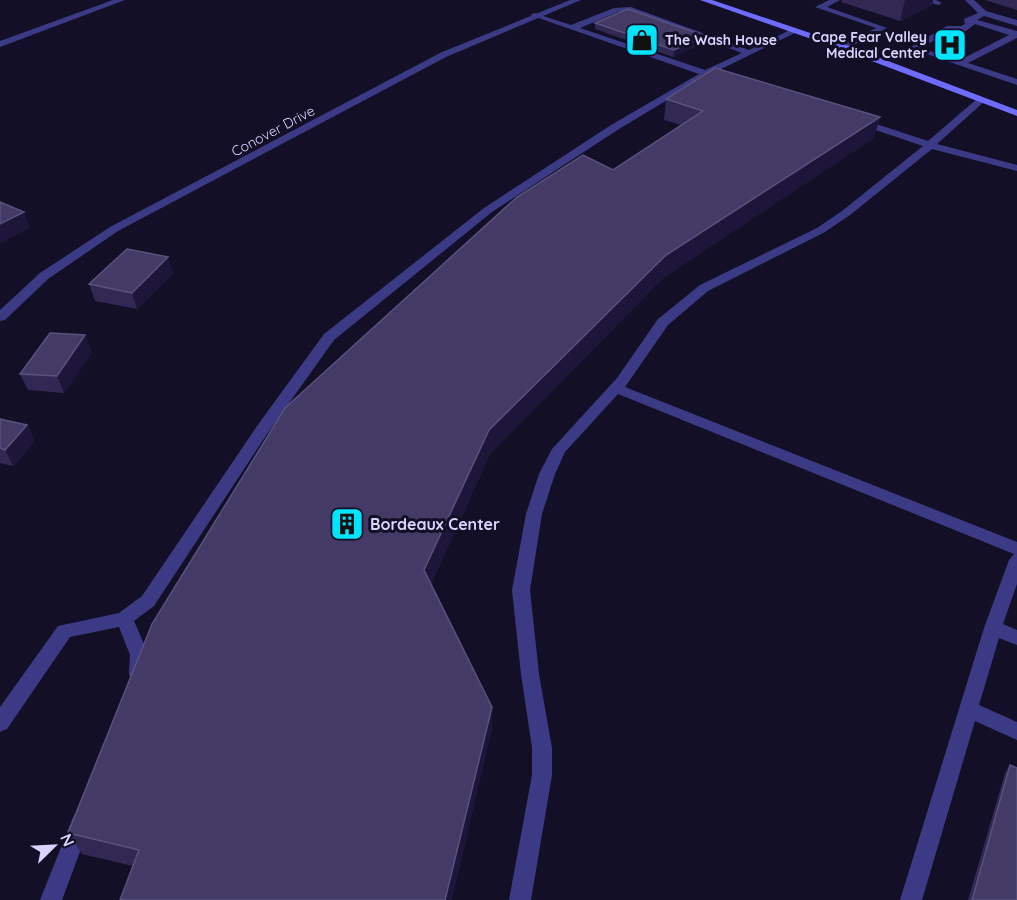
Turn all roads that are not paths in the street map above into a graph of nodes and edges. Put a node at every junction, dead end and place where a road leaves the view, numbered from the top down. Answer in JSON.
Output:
{"nodes":[{"id":1,"x":121,"y":0,"type":"edge"},
{"id":2,"x":577,"y":0,"type":"edge"},
{"id":3,"x":704,"y":0,"type":"edge"},
{"id":4,"x":836,"y":0,"type":"edge"},
{"id":5,"x":926,"y":0,"type":"edge"},
{"id":6,"x":969,"y":0,"type":"edge"},
{"id":7,"x":938,"y":3,"type":"dead end"},
{"id":8,"x":983,"y":13,"type":"junction"},
{"id":9,"x":534,"y":15,"type":"junction"},
{"id":10,"x":968,"y":20,"type":"junction"},
{"id":11,"x":1017,"y":23,"type":"edge"},
{"id":12,"x":571,"y":28,"type":"junction"},
{"id":13,"x":795,"y":31,"type":"junction"},
{"id":14,"x":1017,"y":34,"type":"edge"},
{"id":15,"x":0,"y":44,"type":"edge"},
{"id":16,"x":843,"y":47,"type":"junction"},
{"id":17,"x":750,"y":52,"type":"junction"},
{"id":18,"x":960,"y":64,"type":"junction"},
{"id":19,"x":706,"y":74,"type":"junction"},
{"id":20,"x":724,"y":78,"type":"edge"},
{"id":21,"x":1015,"y":80,"type":"edge"},
{"id":22,"x":981,"y":100,"type":"junction"},
{"id":23,"x":1017,"y":113,"type":"edge"},
{"id":24,"x":847,"y":118,"type":"edge"},
{"id":25,"x":930,"y":145,"type":"junction"},
{"id":26,"x":1017,"y":168,"type":"edge"},
{"id":27,"x":0,"y":317,"type":"edge"},
{"id":28,"x":615,"y":388,"type":"junction"},
{"id":29,"x":1017,"y":549,"type":"edge"},
{"id":30,"x":1017,"y":560,"type":"edge"},
{"id":31,"x":124,"y":619,"type":"junction"},
{"id":32,"x":993,"y":628,"type":"junction"},
{"id":33,"x":1017,"y":638,"type":"edge"},
{"id":34,"x":133,"y":696,"type":"edge"},
{"id":35,"x":969,"y":709,"type":"junction"},
{"id":36,"x":0,"y":723,"type":"edge"},
{"id":37,"x":1017,"y":731,"type":"edge"},
{"id":38,"x":88,"y":807,"type":"edge"},
{"id":39,"x":51,"y":900,"type":"edge"},
{"id":40,"x":520,"y":900,"type":"edge"},
{"id":41,"x":911,"y":900,"type":"edge"}],
"edges":[{"from":1,"to":15,"type":"street"},
{"from":2,"to":9,"type":"street","name":"Conover Drive"},
{"from":3,"to":13,"type":"main road"},
{"from":4,"to":16,"type":"street"},
{"from":5,"to":7,"type":"street"},
{"from":6,"to":8,"type":"street"},
{"from":8,"to":10,"type":"street"},
{"from":8,"to":11,"type":"street"},
{"from":9,"to":12,"type":"street"},
{"from":9,"to":27,"type":"street","name":"Conover Drive"},
{"from":10,"to":14,"type":"street"},
{"from":10,"to":18,"type":"street"},
{"from":12,"to":17,"type":"street"},
{"from":12,"to":19,"type":"street"},
{"from":13,"to":16,"type":"main road"},
{"from":13,"to":17,"type":"street"},
{"from":14,"to":18,"type":"street"},
{"from":16,"to":22,"type":"main road"},
{"from":17,"to":19,"type":"street"},
{"from":18,"to":21,"type":"street"},
{"from":19,"to":20,"type":"street"},
{"from":19,"to":31,"type":"street"},
{"from":22,"to":23,"type":"main road"},
{"from":22,"to":25,"type":"street"},
{"from":24,"to":25,"type":"street"},
{"from":25,"to":26,"type":"street"},
{"from":25,"to":28,"type":"street"},
{"from":28,"to":29,"type":"street"},
{"from":28,"to":40,"type":"street"},
{"from":30,"to":32,"type":"street"},
{"from":31,"to":34,"type":"street"},
{"from":31,"to":36,"type":"street"},
{"from":32,"to":33,"type":"street"},
{"from":32,"to":35,"type":"street"},
{"from":35,"to":37,"type":"street"},
{"from":35,"to":41,"type":"street"},
{"from":38,"to":39,"type":"street"}]}
